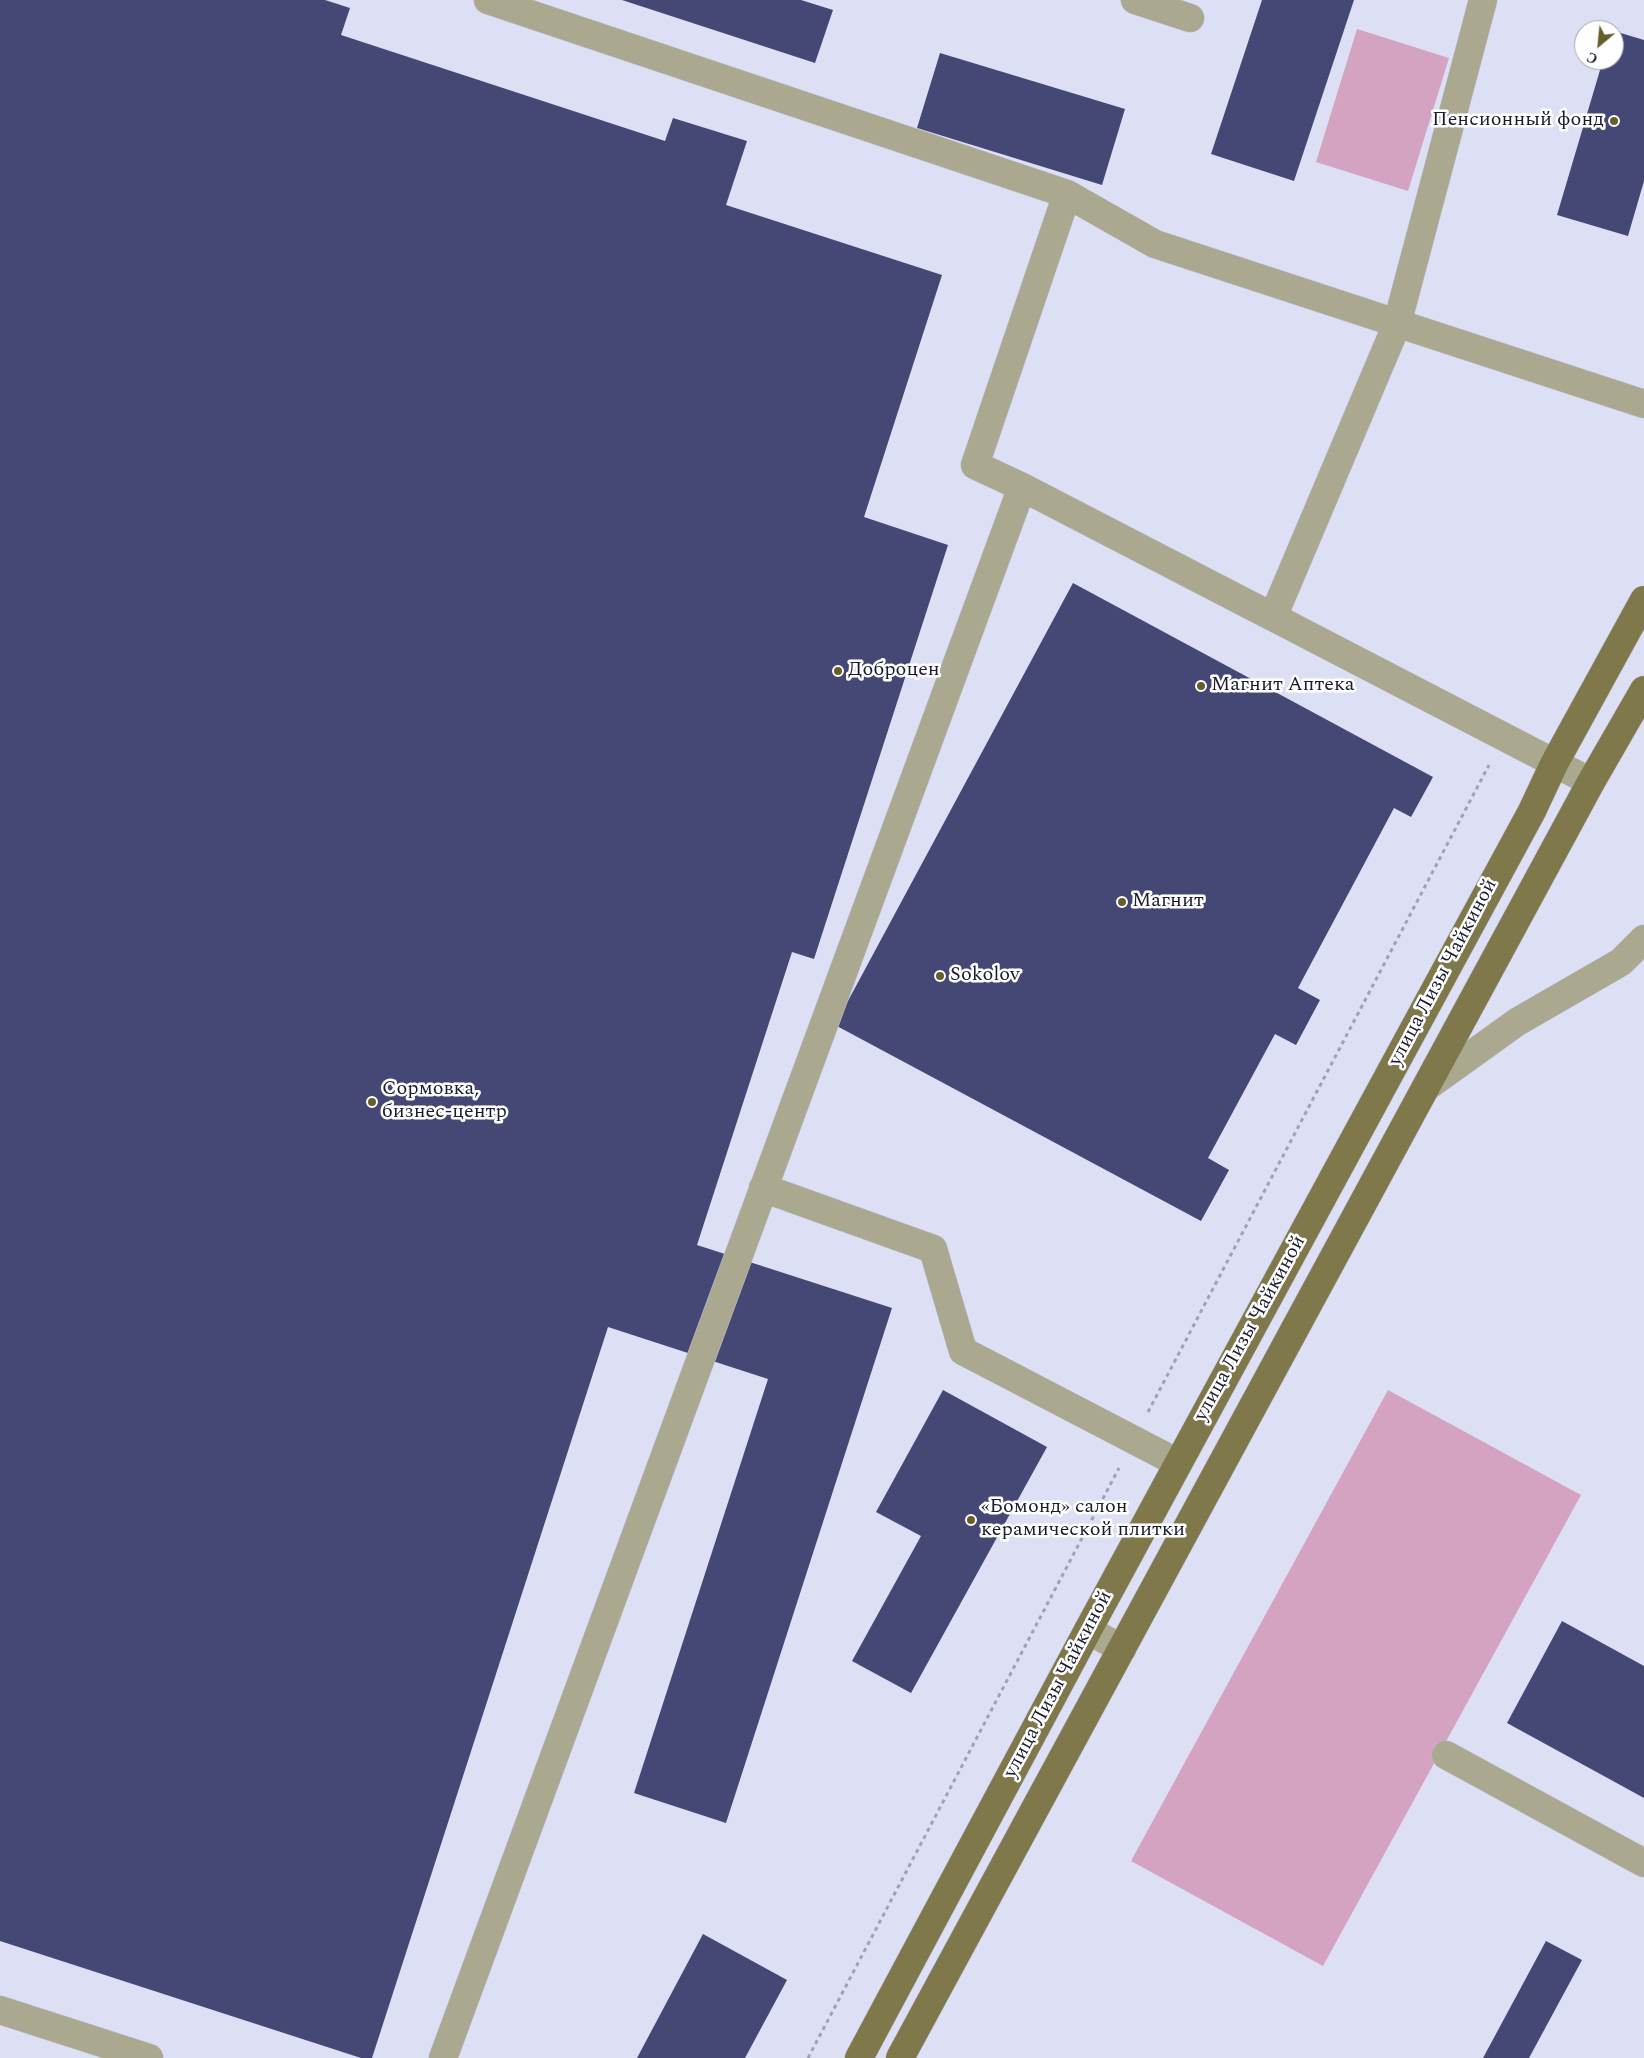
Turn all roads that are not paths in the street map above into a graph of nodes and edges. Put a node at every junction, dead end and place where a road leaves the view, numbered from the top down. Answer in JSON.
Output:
{"nodes":[{"id":1,"x":488,"y":0,"type":"edge"},
{"id":2,"x":1135,"y":0,"type":"edge"},
{"id":3,"x":1483,"y":0,"type":"edge"},
{"id":4,"x":1190,"y":18,"type":"dead end"},
{"id":5,"x":1067,"y":194,"type":"junction"},
{"id":6,"x":1397,"y":324,"type":"junction"},
{"id":7,"x":1644,"y":404,"type":"edge"},
{"id":8,"x":1022,"y":487,"type":"junction"},
{"id":9,"x":1644,"y":600,"type":"edge"},
{"id":10,"x":1273,"y":618,"type":"junction"},
{"id":11,"x":1644,"y":690,"type":"edge"},
{"id":12,"x":1475,"y":722,"type":"junction"},
{"id":13,"x":1557,"y":759,"type":"junction"},
{"id":14,"x":1594,"y":778,"type":"junction"},
{"id":15,"x":1644,"y":938,"type":"edge"},
{"id":16,"x":1428,"y":1086,"type":"junction"},
{"id":17,"x":763,"y":1188,"type":"junction"},
{"id":18,"x":1178,"y":1463,"type":"junction"},
{"id":19,"x":1088,"y":1630,"type":"junction"},
{"id":20,"x":1122,"y":1649,"type":"junction"},
{"id":21,"x":1446,"y":1755,"type":"dead end"},
{"id":22,"x":1644,"y":1863,"type":"edge"},
{"id":23,"x":0,"y":2010,"type":"edge"},
{"id":24,"x":149,"y":2058,"type":"edge"},
{"id":25,"x":443,"y":2058,"type":"edge"},
{"id":26,"x":860,"y":2058,"type":"edge"},
{"id":27,"x":900,"y":2058,"type":"edge"}],
"edges":[{"from":1,"to":5,"type":"street"},
{"from":2,"to":4,"type":"street"},
{"from":3,"to":6,"type":"street"},
{"from":5,"to":6,"type":"street"},
{"from":5,"to":8,"type":"street"},
{"from":6,"to":7,"type":"street"},
{"from":6,"to":10,"type":"street"},
{"from":8,"to":10,"type":"street"},
{"from":8,"to":17,"type":"street"},
{"from":9,"to":13,"type":"main road","name":"улица Лизы Чайкиной"},
{"from":10,"to":12,"type":"street"},
{"from":11,"to":14,"type":"main road","name":"улица Лизы Чайкиной"},
{"from":12,"to":13,"type":"street"},
{"from":12,"to":13,"type":"street"},
{"from":13,"to":14,"type":"street"},
{"from":13,"to":18,"type":"main road","name":"улица Лизы Чайкиной"},
{"from":14,"to":16,"type":"main road","name":"улица Лизы Чайкиной"},
{"from":15,"to":16,"type":"street"},
{"from":16,"to":20,"type":"main road","name":"улица Лизы Чайкиной"},
{"from":17,"to":18,"type":"street"},
{"from":17,"to":25,"type":"street"},
{"from":18,"to":19,"type":"main road","name":"улица Лизы Чайкиной"},
{"from":19,"to":20,"type":"street"},
{"from":19,"to":26,"type":"main road","name":"улица Лизы Чайкиной"},
{"from":20,"to":27,"type":"main road","name":"улица Лизы Чайкиной"},
{"from":21,"to":22,"type":"street"},
{"from":23,"to":24,"type":"street"}]}
